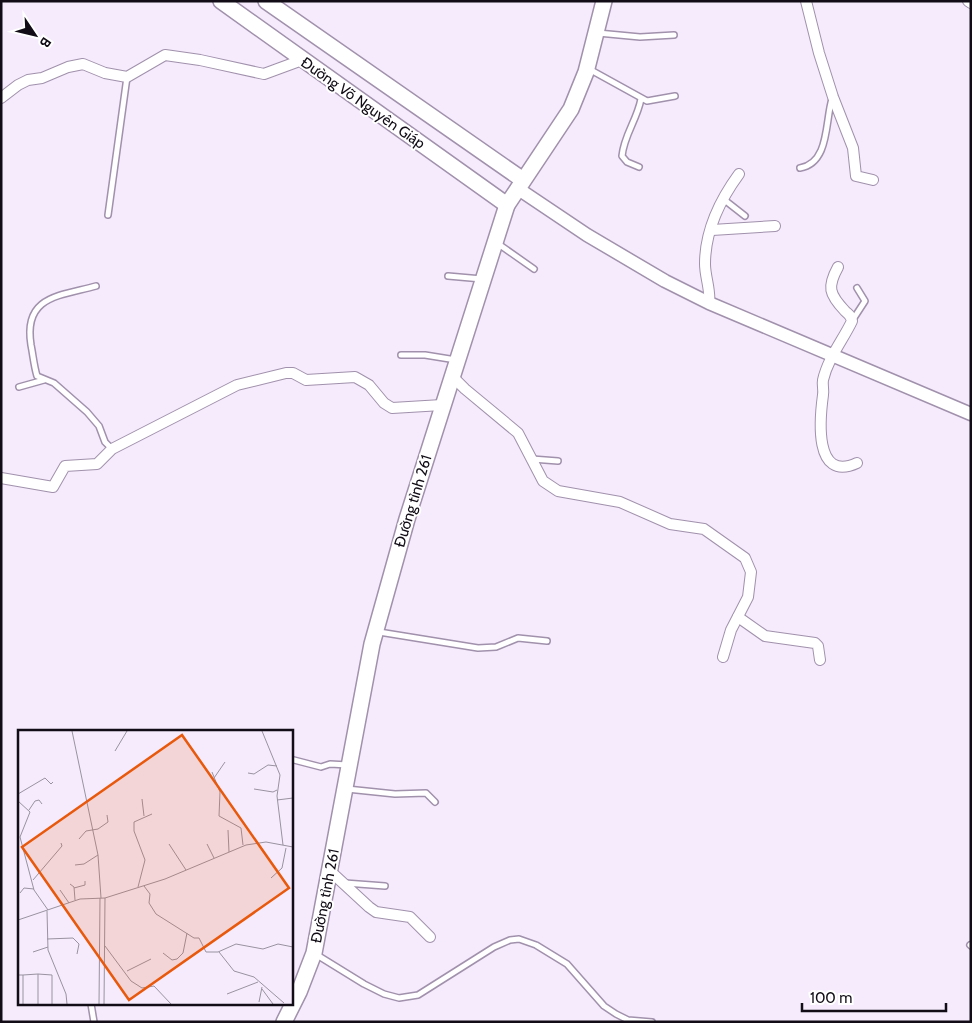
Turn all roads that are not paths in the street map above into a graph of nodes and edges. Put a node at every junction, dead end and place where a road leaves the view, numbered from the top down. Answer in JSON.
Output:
{"nodes":[{"id":1,"x":220,"y":1,"type":"edge"},
{"id":2,"x":266,"y":1,"type":"edge"},
{"id":3,"x":604,"y":1,"type":"edge"},
{"id":4,"x":806,"y":1,"type":"edge"},
{"id":5,"x":596,"y":32,"type":"junction"},
{"id":6,"x":674,"y":35,"type":"dead end"},
{"id":7,"x":302,"y":60,"type":"junction"},
{"id":8,"x":587,"y":68,"type":"junction"},
{"id":9,"x":127,"y":77,"type":"junction"},
{"id":10,"x":674,"y":96,"type":"dead end"},
{"id":11,"x":833,"y":97,"type":"junction"},
{"id":12,"x":1,"y":98,"type":"edge"},
{"id":13,"x":641,"y":99,"type":"junction"},
{"id":14,"x":639,"y":167,"type":"dead end"},
{"id":15,"x":800,"y":168,"type":"dead end"},
{"id":16,"x":739,"y":174,"type":"dead end"},
{"id":17,"x":873,"y":180,"type":"dead end"},
{"id":18,"x":520,"y":184,"type":"junction"},
{"id":19,"x":722,"y":198,"type":"junction"},
{"id":20,"x":507,"y":205,"type":"junction"},
{"id":21,"x":108,"y":216,"type":"dead end"},
{"id":22,"x":745,"y":216,"type":"dead end"},
{"id":23,"x":775,"y":226,"type":"dead end"},
{"id":24,"x":712,"y":230,"type":"junction"},
{"id":25,"x":495,"y":242,"type":"junction"},
{"id":26,"x":838,"y":267,"type":"dead end"},
{"id":27,"x":534,"y":269,"type":"dead end"},
{"id":28,"x":448,"y":276,"type":"dead end"},
{"id":29,"x":482,"y":279,"type":"junction"},
{"id":30,"x":96,"y":286,"type":"dead end"},
{"id":31,"x":857,"y":288,"type":"dead end"},
{"id":32,"x":709,"y":303,"type":"junction"},
{"id":33,"x":852,"y":320,"type":"junction"},
{"id":34,"x":401,"y":355,"type":"dead end"},
{"id":35,"x":833,"y":355,"type":"junction"},
{"id":36,"x":456,"y":360,"type":"junction"},
{"id":37,"x":451,"y":375,"type":"junction"},
{"id":38,"x":44,"y":380,"type":"junction"},
{"id":39,"x":19,"y":388,"type":"dead end"},
{"id":40,"x":442,"y":405,"type":"junction"},
{"id":41,"x":971,"y":414,"type":"edge"},
{"id":42,"x":112,"y":449,"type":"junction"},
{"id":43,"x":532,"y":458,"type":"junction"},
{"id":44,"x":558,"y":461,"type":"dead end"},
{"id":45,"x":857,"y":463,"type":"dead end"},
{"id":46,"x":1,"y":478,"type":"edge"},
{"id":47,"x":738,"y":617,"type":"junction"},
{"id":48,"x":374,"y":631,"type":"junction"},
{"id":49,"x":547,"y":641,"type":"dead end"},
{"id":50,"x":724,"y":657,"type":"dead end"},
{"id":51,"x":820,"y":660,"type":"dead end"},
{"id":52,"x":294,"y":760,"type":"dead end"},
{"id":53,"x":349,"y":765,"type":"junction"},
{"id":54,"x":345,"y":789,"type":"junction"},
{"id":55,"x":434,"y":802,"type":"dead end"},
{"id":56,"x":330,"y":871,"type":"junction"},
{"id":57,"x":343,"y":883,"type":"junction"},
{"id":58,"x":385,"y":886,"type":"dead end"},
{"id":59,"x":430,"y":937,"type":"dead end"},
{"id":60,"x":314,"y":953,"type":"junction"},
{"id":61,"x":91,"y":1006,"type":"edge"},
{"id":62,"x":94,"y":1022,"type":"edge"},
{"id":63,"x":284,"y":1022,"type":"edge"},
{"id":64,"x":652,"y":1022,"type":"edge"}],
"edges":[{"from":1,"to":7,"type":"main road","name":"Đường Võ Nguyên Giáp"},
{"from":2,"to":18,"type":"main road","name":"Đường Võ Nguyên Giáp"},
{"from":3,"to":5,"type":"main road","name":"Đường tỉnh 261"},
{"from":4,"to":11,"type":"street"},
{"from":5,"to":6,"type":"lane"},
{"from":5,"to":8,"type":"main road","name":"Đường tỉnh 261"},
{"from":7,"to":9,"type":"street"},
{"from":7,"to":20,"type":"main road","name":"Đường Võ Nguyên Giáp"},
{"from":8,"to":13,"type":"lane"},
{"from":8,"to":18,"type":"main road","name":"Đường tỉnh 261"},
{"from":9,"to":12,"type":"street"},
{"from":9,"to":21,"type":"lane"},
{"from":10,"to":13,"type":"lane"},
{"from":11,"to":15,"type":"lane"},
{"from":11,"to":17,"type":"street"},
{"from":13,"to":14,"type":"lane"},
{"from":16,"to":19,"type":"street"},
{"from":18,"to":20,"type":"main road","name":"Đường tỉnh 261"},
{"from":18,"to":32,"type":"street"},
{"from":19,"to":22,"type":"lane"},
{"from":19,"to":24,"type":"street"},
{"from":20,"to":25,"type":"main road","name":"Đường tỉnh 261"},
{"from":23,"to":24,"type":"street"},
{"from":24,"to":32,"type":"street"},
{"from":25,"to":27,"type":"lane"},
{"from":25,"to":29,"type":"main road","name":"Đường tỉnh 261"},
{"from":26,"to":33,"type":"street"},
{"from":28,"to":29,"type":"lane"},
{"from":29,"to":36,"type":"main road","name":"Đường tỉnh 261"},
{"from":30,"to":38,"type":"lane"},
{"from":31,"to":33,"type":"lane"},
{"from":32,"to":35,"type":"street"},
{"from":33,"to":35,"type":"street"},
{"from":34,"to":36,"type":"lane"},
{"from":35,"to":41,"type":"street"},
{"from":35,"to":45,"type":"street"},
{"from":36,"to":37,"type":"main road","name":"Đường tỉnh 261"},
{"from":37,"to":40,"type":"main road","name":"Đường tỉnh 261"},
{"from":37,"to":43,"type":"street"},
{"from":38,"to":39,"type":"lane"},
{"from":38,"to":42,"type":"lane"},
{"from":40,"to":42,"type":"street"},
{"from":40,"to":48,"type":"main road","name":"Đường tỉnh 261"},
{"from":42,"to":46,"type":"street"},
{"from":43,"to":44,"type":"lane"},
{"from":43,"to":47,"type":"street"},
{"from":47,"to":50,"type":"street"},
{"from":47,"to":51,"type":"street"},
{"from":48,"to":49,"type":"lane"},
{"from":48,"to":53,"type":"main road","name":"Đường tỉnh 261"},
{"from":52,"to":53,"type":"lane"},
{"from":53,"to":54,"type":"main road","name":"Đường tỉnh 261"},
{"from":54,"to":55,"type":"lane"},
{"from":54,"to":56,"type":"main road","name":"Đường tỉnh 261"},
{"from":56,"to":57,"type":"street"},
{"from":56,"to":60,"type":"main road","name":"Đường tỉnh 261"},
{"from":57,"to":58,"type":"lane"},
{"from":57,"to":59,"type":"street"},
{"from":60,"to":63,"type":"main road","name":"Đường tỉnh 261"},
{"from":60,"to":64,"type":"lane"},
{"from":61,"to":62,"type":"lane"}]}
